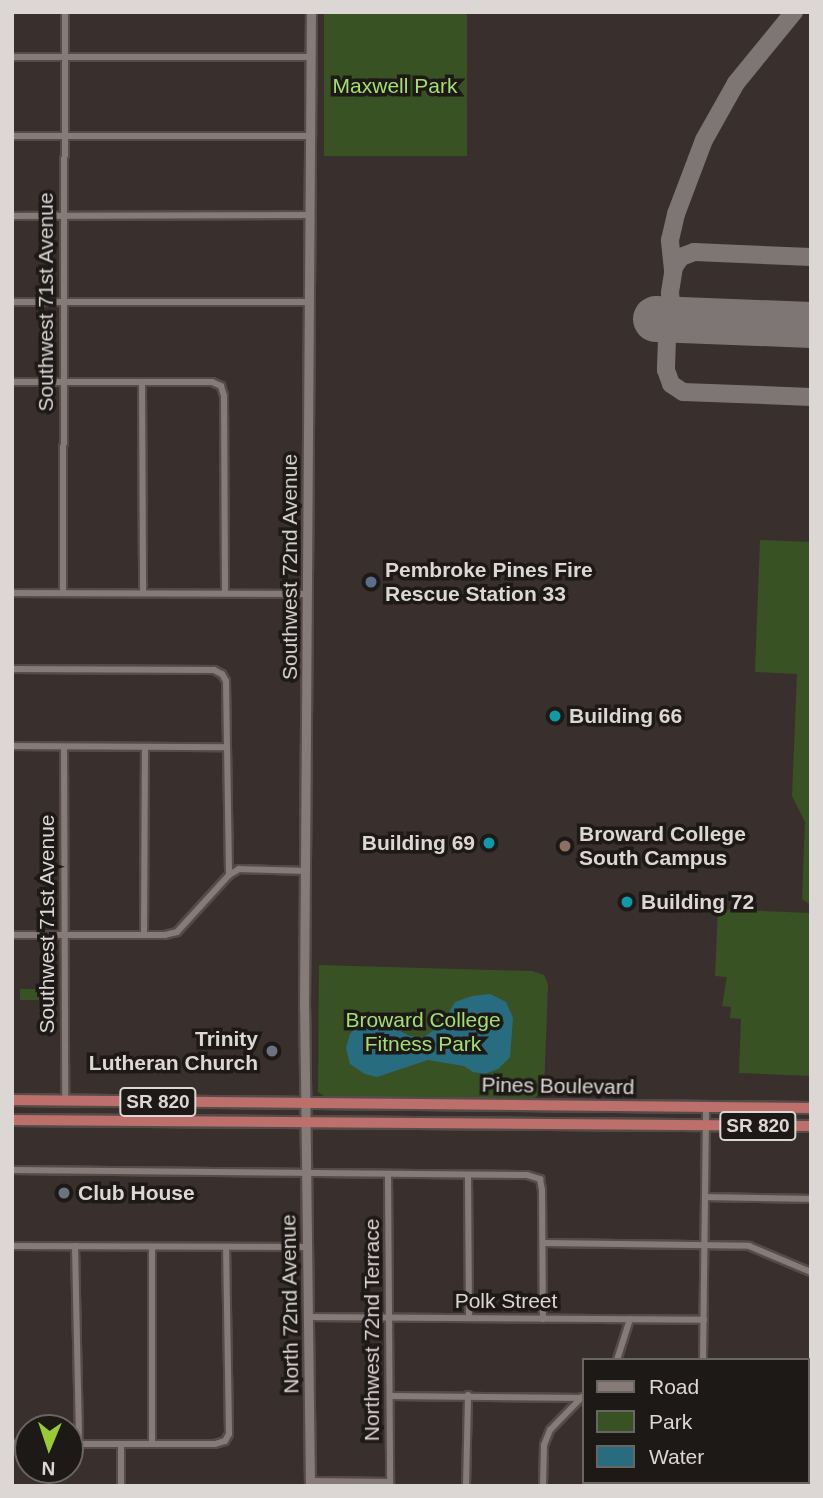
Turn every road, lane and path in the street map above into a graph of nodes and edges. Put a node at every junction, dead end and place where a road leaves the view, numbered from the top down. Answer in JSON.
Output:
{"nodes":[{"id":1,"x":65,"y":12,"type":"edge"},
{"id":2,"x":311,"y":12,"type":"edge"},
{"id":3,"x":12,"y":57,"type":"edge"},
{"id":4,"x":65,"y":57,"type":"junction"},
{"id":5,"x":310,"y":57,"type":"junction"},
{"id":6,"x":12,"y":136,"type":"edge"},
{"id":7,"x":64,"y":136,"type":"junction"},
{"id":8,"x":309,"y":136,"type":"junction"},
{"id":9,"x":307,"y":215,"type":"junction"},
{"id":10,"x":12,"y":216,"type":"edge"},
{"id":11,"x":64,"y":216,"type":"junction"},
{"id":12,"x":12,"y":302,"type":"edge"},
{"id":13,"x":64,"y":302,"type":"junction"},
{"id":14,"x":307,"y":302,"type":"junction"},
{"id":15,"x":12,"y":382,"type":"edge"},
{"id":16,"x":63,"y":382,"type":"junction"},
{"id":17,"x":142,"y":383,"type":"junction"},
{"id":18,"x":12,"y":593,"type":"edge"},
{"id":19,"x":63,"y":593,"type":"junction"},
{"id":20,"x":143,"y":593,"type":"junction"},
{"id":21,"x":225,"y":593,"type":"junction"},
{"id":22,"x":307,"y":594,"type":"junction"},
{"id":23,"x":12,"y":669,"type":"edge"},
{"id":24,"x":12,"y":747,"type":"edge"},
{"id":25,"x":64,"y":747,"type":"junction"},
{"id":26,"x":145,"y":747,"type":"junction"},
{"id":27,"x":225,"y":747,"type":"junction"},
{"id":28,"x":306,"y":871,"type":"junction"},
{"id":29,"x":229,"y":876,"type":"junction"},
{"id":30,"x":12,"y":935,"type":"edge"},
{"id":31,"x":63,"y":935,"type":"junction"},
{"id":32,"x":144,"y":935,"type":"junction"},
{"id":33,"x":12,"y":1100,"type":"edge"},
{"id":34,"x":65,"y":1101,"type":"junction"},
{"id":35,"x":114,"y":1101,"type":"junction"},
{"id":36,"x":304,"y":1104,"type":"junction"},
{"id":37,"x":548,"y":1105,"type":"junction"},
{"id":38,"x":706,"y":1107,"type":"junction"},
{"id":39,"x":811,"y":1108,"type":"edge"},
{"id":40,"x":12,"y":1120,"type":"edge"},
{"id":41,"x":50,"y":1120,"type":"junction"},
{"id":42,"x":305,"y":1121,"type":"junction"},
{"id":43,"x":535,"y":1123,"type":"junction"},
{"id":44,"x":706,"y":1126,"type":"junction"},
{"id":45,"x":811,"y":1126,"type":"edge"},
{"id":46,"x":12,"y":1170,"type":"edge"},
{"id":47,"x":306,"y":1172,"type":"junction"},
{"id":48,"x":388,"y":1175,"type":"junction"},
{"id":49,"x":468,"y":1175,"type":"junction"},
{"id":50,"x":705,"y":1197,"type":"junction"},
{"id":51,"x":811,"y":1199,"type":"edge"},
{"id":52,"x":544,"y":1243,"type":"junction"},
{"id":53,"x":705,"y":1244,"type":"junction"},
{"id":54,"x":12,"y":1246,"type":"edge"},
{"id":55,"x":75,"y":1246,"type":"junction"},
{"id":56,"x":307,"y":1247,"type":"junction"},
{"id":57,"x":152,"y":1248,"type":"junction"},
{"id":58,"x":226,"y":1248,"type":"junction"},
{"id":59,"x":811,"y":1272,"type":"edge"},
{"id":60,"x":308,"y":1317,"type":"junction"},
{"id":61,"x":391,"y":1318,"type":"junction"},
{"id":62,"x":469,"y":1318,"type":"junction"},
{"id":63,"x":543,"y":1319,"type":"junction"},
{"id":64,"x":630,"y":1319,"type":"junction"},
{"id":65,"x":704,"y":1320,"type":"junction"},
{"id":66,"x":618,"y":1358,"type":"edge"},
{"id":67,"x":703,"y":1358,"type":"edge"},
{"id":68,"x":468,"y":1395,"type":"junction"},
{"id":69,"x":391,"y":1396,"type":"junction"},
{"id":70,"x":582,"y":1397,"type":"edge"},
{"id":71,"x":78,"y":1414,"type":"edge"},
{"id":72,"x":84,"y":1444,"type":"edge"},
{"id":73,"x":121,"y":1444,"type":"junction"},
{"id":74,"x":152,"y":1444,"type":"junction"},
{"id":75,"x":310,"y":1483,"type":"edge"},
{"id":76,"x":390,"y":1484,"type":"edge"},
{"id":77,"x":121,"y":1486,"type":"edge"},
{"id":78,"x":466,"y":1486,"type":"edge"},
{"id":79,"x":543,"y":1486,"type":"edge"}],
"edges":[{"from":1,"to":4,"type":"street","name":"Southwest 71st Avenue"},
{"from":2,"to":5,"type":"street","name":"Southwest 72nd Avenue"},
{"from":3,"to":4,"type":"street"},
{"from":4,"to":5,"type":"street"},
{"from":4,"to":7,"type":"street","name":"Southwest 71st Avenue"},
{"from":5,"to":8,"type":"street","name":"Southwest 72nd Avenue"},
{"from":6,"to":7,"type":"street"},
{"from":7,"to":8,"type":"street"},
{"from":7,"to":11,"type":"street","name":"Southwest 71st Avenue"},
{"from":8,"to":9,"type":"street","name":"Southwest 72nd Avenue"},
{"from":9,"to":11,"type":"street"},
{"from":9,"to":14,"type":"street","name":"Southwest 72nd Avenue"},
{"from":10,"to":11,"type":"street"},
{"from":11,"to":13,"type":"street","name":"Southwest 71st Avenue"},
{"from":12,"to":13,"type":"street"},
{"from":13,"to":14,"type":"street"},
{"from":13,"to":16,"type":"street","name":"Southwest 71st Avenue"},
{"from":14,"to":22,"type":"street","name":"Southwest 72nd Avenue"},
{"from":15,"to":16,"type":"street"},
{"from":16,"to":17,"type":"street"},
{"from":16,"to":19,"type":"street","name":"Southwest 71st Avenue"},
{"from":17,"to":20,"type":"street"},
{"from":17,"to":21,"type":"street"},
{"from":18,"to":19,"type":"street"},
{"from":19,"to":20,"type":"street"},
{"from":20,"to":21,"type":"street"},
{"from":21,"to":22,"type":"street"},
{"from":22,"to":28,"type":"street","name":"Southwest 72nd Avenue"},
{"from":23,"to":27,"type":"street"},
{"from":24,"to":25,"type":"street"},
{"from":25,"to":26,"type":"street"},
{"from":25,"to":31,"type":"street","name":"Southwest 71st Avenue"},
{"from":26,"to":27,"type":"street"},
{"from":26,"to":32,"type":"street"},
{"from":27,"to":29,"type":"street"},
{"from":28,"to":29,"type":"street"},
{"from":28,"to":36,"type":"street","name":"Southwest 72nd Avenue"},
{"from":29,"to":32,"type":"street"},
{"from":30,"to":31,"type":"street"},
{"from":31,"to":32,"type":"street"},
{"from":31,"to":34,"type":"street","name":"Southwest 71st Avenue"},
{"from":33,"to":34,"type":"highway","number":"SR 820"},
{"from":34,"to":35,"type":"highway","number":"SR 820"},
{"from":35,"to":36,"type":"highway","number":"SR 820"},
{"from":35,"to":41,"type":"highway"},
{"from":36,"to":37,"type":"highway","name":"Pines Boulevard","number":"SR 820"},
{"from":36,"to":42,"type":"street","name":"Southwest 72nd Avenue"},
{"from":37,"to":38,"type":"highway","name":"Pines Boulevard","number":"SR 820"},
{"from":37,"to":43,"type":"highway"},
{"from":38,"to":39,"type":"highway","name":"Pines Boulevard","number":"SR 820"},
{"from":38,"to":44,"type":"street"},
{"from":40,"to":41,"type":"highway","number":"SR 820"},
{"from":41,"to":42,"type":"highway","number":"SR 820"},
{"from":42,"to":43,"type":"highway","name":"Pines Boulevard","number":"SR 820"},
{"from":42,"to":47,"type":"street","name":"North 72nd Avenue"},
{"from":43,"to":44,"type":"highway","name":"Pines Boulevard","number":"SR 820"},
{"from":44,"to":45,"type":"highway","name":"Pines Boulevard","number":"SR 820"},
{"from":44,"to":50,"type":"street"},
{"from":46,"to":47,"type":"street"},
{"from":47,"to":48,"type":"street"},
{"from":47,"to":56,"type":"street","name":"North 72nd Avenue"},
{"from":48,"to":49,"type":"street"},
{"from":48,"to":61,"type":"street","name":"Northwest 72nd Terrace"},
{"from":49,"to":52,"type":"street"},
{"from":49,"to":62,"type":"street"},
{"from":50,"to":51,"type":"street"},
{"from":50,"to":53,"type":"street"},
{"from":52,"to":53,"type":"street"},
{"from":52,"to":63,"type":"street"},
{"from":53,"to":59,"type":"street"},
{"from":53,"to":65,"type":"street"},
{"from":54,"to":55,"type":"street"},
{"from":55,"to":57,"type":"street"},
{"from":55,"to":71,"type":"street"},
{"from":56,"to":58,"type":"street"},
{"from":56,"to":60,"type":"street","name":"North 72nd Avenue"},
{"from":57,"to":58,"type":"street"},
{"from":57,"to":74,"type":"street"},
{"from":58,"to":74,"type":"street"},
{"from":60,"to":61,"type":"street","name":"Polk Street"},
{"from":60,"to":75,"type":"street","name":"North 72nd Avenue"},
{"from":61,"to":62,"type":"street","name":"Polk Street"},
{"from":61,"to":69,"type":"street","name":"Northwest 72nd Terrace"},
{"from":62,"to":63,"type":"street","name":"Polk Street"},
{"from":63,"to":64,"type":"street","name":"Polk Street"},
{"from":64,"to":65,"type":"street","name":"Polk Street"},
{"from":64,"to":66,"type":"street"},
{"from":65,"to":67,"type":"street"},
{"from":68,"to":69,"type":"street"},
{"from":68,"to":70,"type":"street"},
{"from":68,"to":78,"type":"street"},
{"from":69,"to":76,"type":"street","name":"Northwest 72nd Terrace"},
{"from":70,"to":79,"type":"street"},
{"from":72,"to":73,"type":"street"},
{"from":73,"to":74,"type":"street"},
{"from":73,"to":77,"type":"street"},
{"from":75,"to":76,"type":"street"}]}
